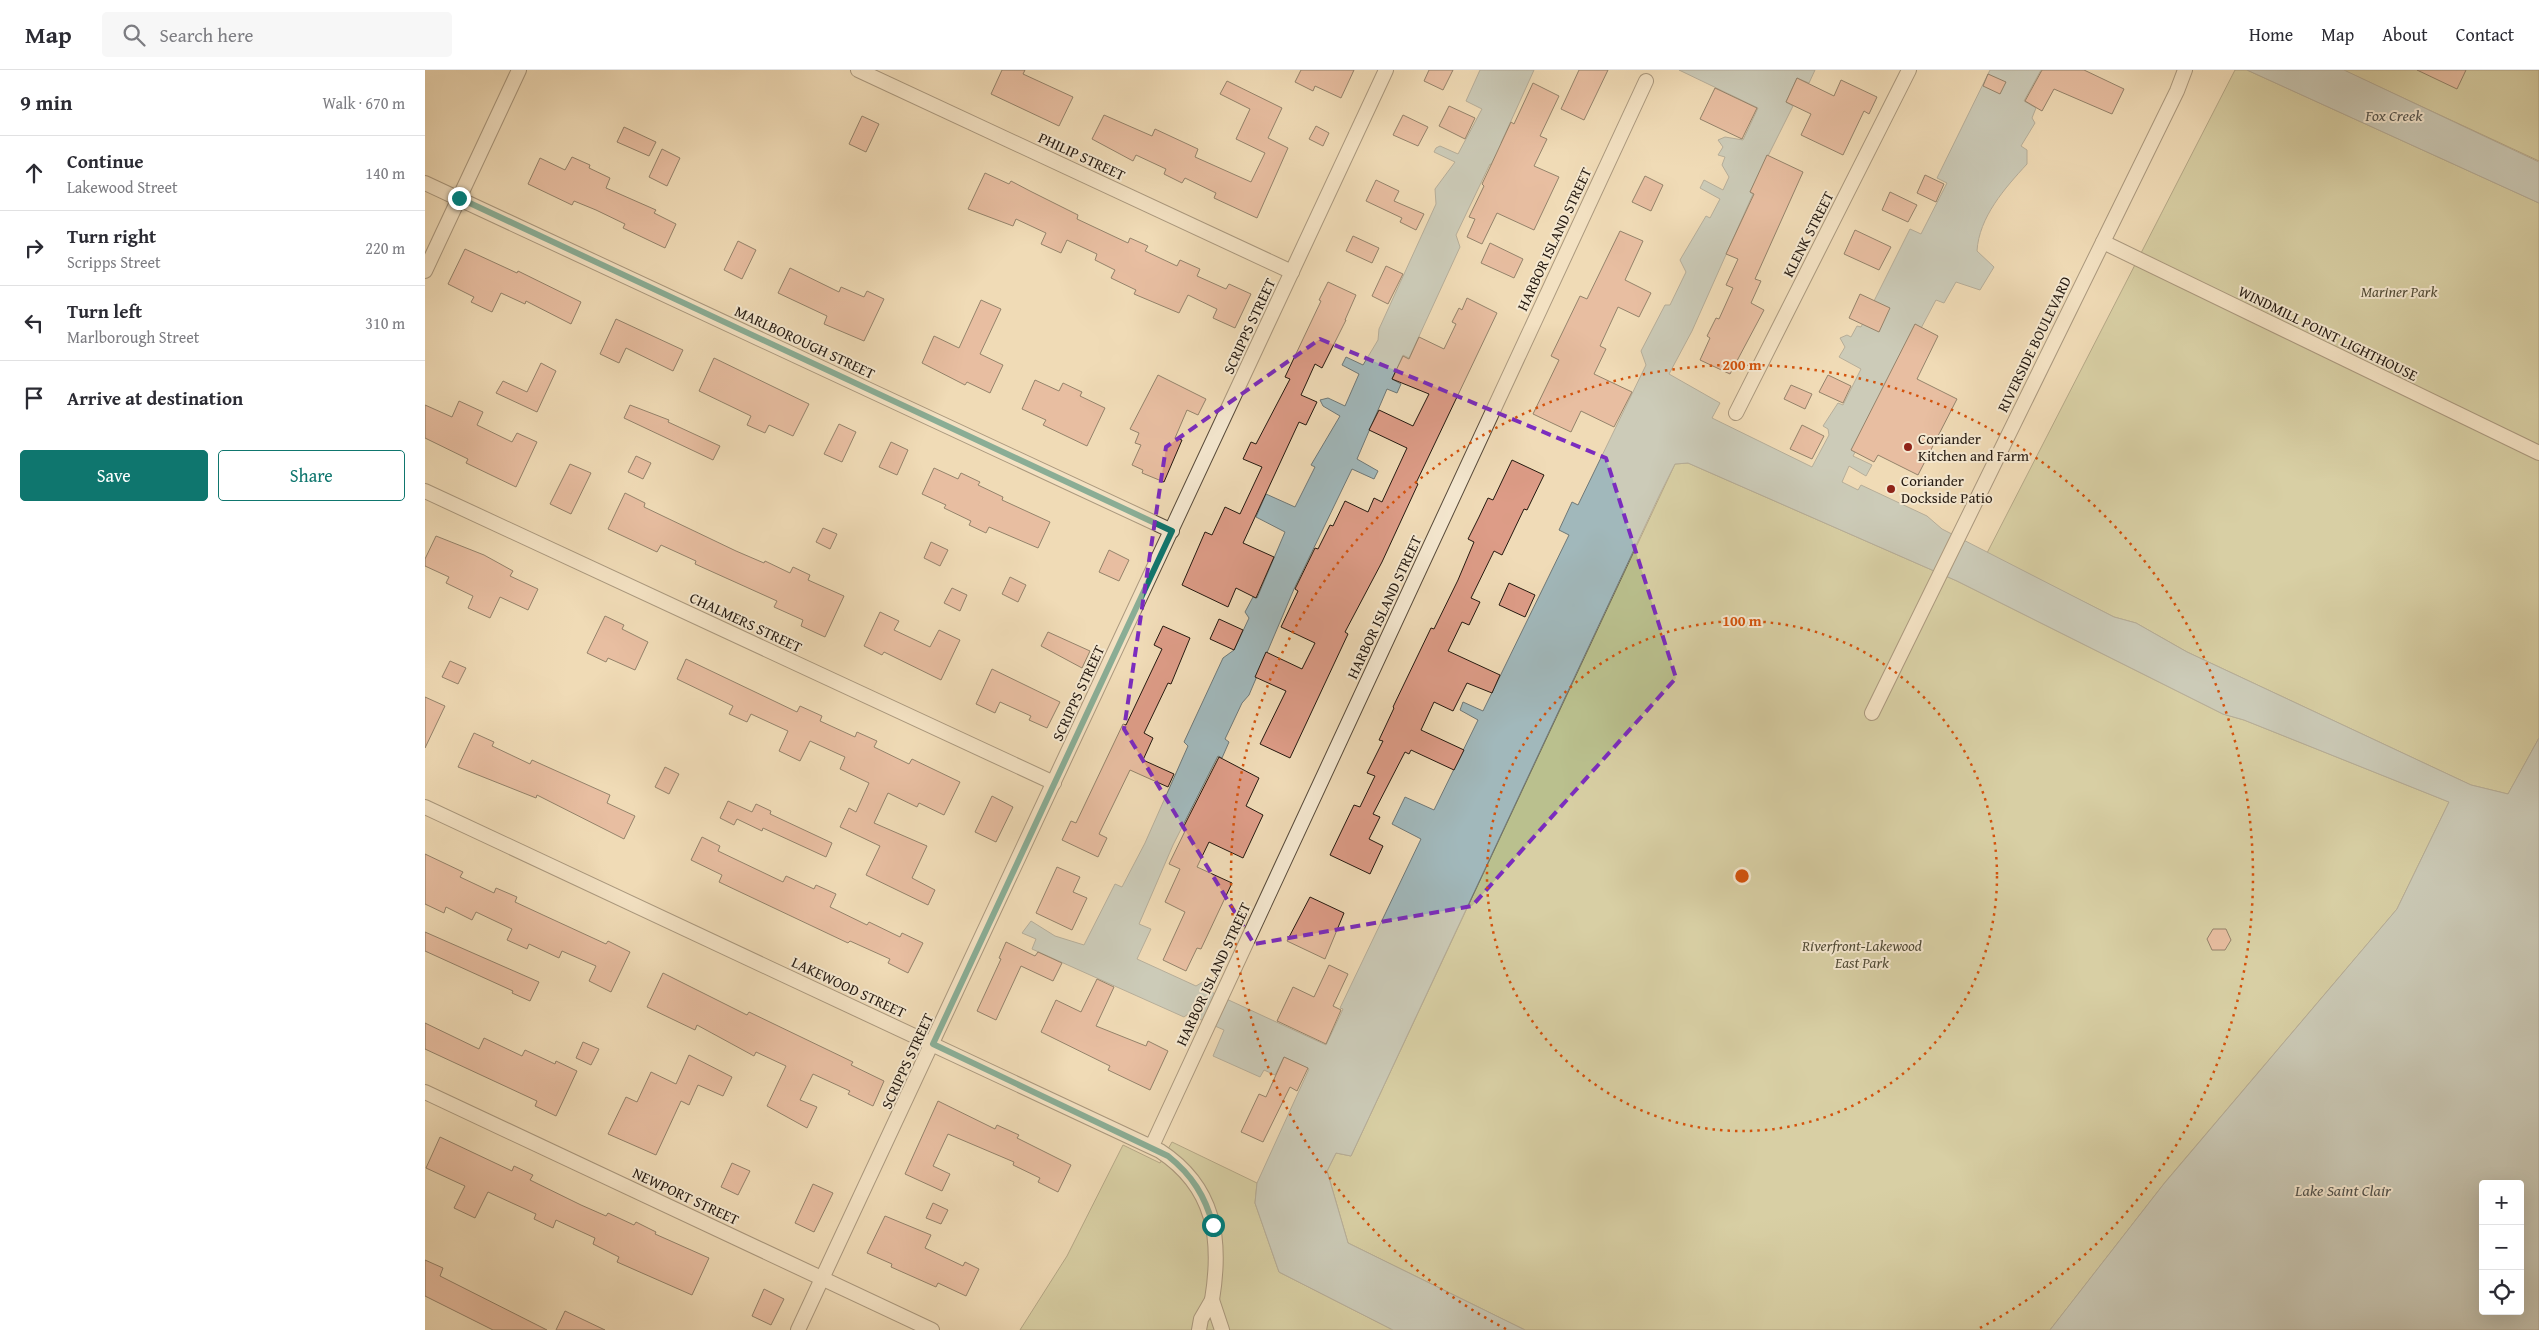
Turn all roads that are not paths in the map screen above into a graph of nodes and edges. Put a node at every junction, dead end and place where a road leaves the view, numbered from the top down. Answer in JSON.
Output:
{"nodes":[{"id":1,"x":519,"y":70,"type":"edge"},
{"id":2,"x":858,"y":70,"type":"edge"},
{"id":3,"x":1386,"y":70,"type":"edge"},
{"id":4,"x":1909,"y":70,"type":"edge"},
{"id":5,"x":2185,"y":70,"type":"edge"},
{"id":6,"x":1646,"y":81,"type":"dead end"},
{"id":7,"x":425,"y":183,"type":"edge"},
{"id":8,"x":459,"y":198,"type":"junction"},
{"id":9,"x":2103,"y":242,"type":"junction"},
{"id":10,"x":425,"y":271,"type":"edge"},
{"id":11,"x":1292,"y":272,"type":"junction"},
{"id":12,"x":1736,"y":413,"type":"dead end"},
{"id":13,"x":2539,"y":453,"type":"edge"},
{"id":14,"x":425,"y":491,"type":"edge"},
{"id":15,"x":1172,"y":531,"type":"junction"},
{"id":16,"x":1872,"y":713,"type":"dead end"},
{"id":17,"x":1054,"y":783,"type":"junction"},
{"id":18,"x":425,"y":807,"type":"edge"},
{"id":19,"x":933,"y":1044,"type":"junction"},
{"id":20,"x":425,"y":1092,"type":"edge"},
{"id":21,"x":1152,"y":1146,"type":"junction"},
{"id":22,"x":823,"y":1278,"type":"junction"},
{"id":23,"x":1212,"y":1300,"type":"junction"},
{"id":24,"x":799,"y":1330,"type":"edge"},
{"id":25,"x":932,"y":1330,"type":"edge"},
{"id":26,"x":1199,"y":1330,"type":"edge"},
{"id":27,"x":1222,"y":1330,"type":"edge"}],
"edges":[{"from":1,"to":8,"type":"street"},
{"from":2,"to":11,"type":"street","name":"PHILIP STREET"},
{"from":3,"to":11,"type":"street","name":"SCRIPPS STREET"},
{"from":4,"to":12,"type":"street","name":"KLENK STREET"},
{"from":5,"to":9,"type":"street","name":"RIVERSIDE BOULEVARD"},
{"from":6,"to":21,"type":"street","name":"HARBOR ISLAND STREET"},
{"from":7,"to":8,"type":"street","name":"MARLBOROUGH STREET"},
{"from":8,"to":10,"type":"street"},
{"from":8,"to":15,"type":"street","name":"MARLBOROUGH STREET"},
{"from":9,"to":13,"type":"street","name":"WINDMILL POINT LIGHTHOUSE"},
{"from":9,"to":16,"type":"street","name":"RIVERSIDE BOULEVARD"},
{"from":11,"to":15,"type":"street","name":"SCRIPPS STREET"},
{"from":14,"to":17,"type":"street","name":"CHALMERS STREET"},
{"from":15,"to":17,"type":"street","name":"SCRIPPS STREET"},
{"from":17,"to":19,"type":"street","name":"SCRIPPS STREET"},
{"from":18,"to":19,"type":"street","name":"LAKEWOOD STREET"},
{"from":19,"to":21,"type":"street","name":"LAKEWOOD STREET"},
{"from":19,"to":22,"type":"street","name":"SCRIPPS STREET"},
{"from":20,"to":22,"type":"street","name":"NEWPORT STREET"},
{"from":21,"to":23,"type":"street","name":"LAKEWOOD STREET"},
{"from":22,"to":24,"type":"street","name":"SCRIPPS STREET"},
{"from":22,"to":25,"type":"street","name":"NEWPORT STREET"},
{"from":23,"to":26,"type":"street","name":"LAKEWOOD STREET"},
{"from":23,"to":27,"type":"street","name":"LAKEWOOD STREET"}]}
